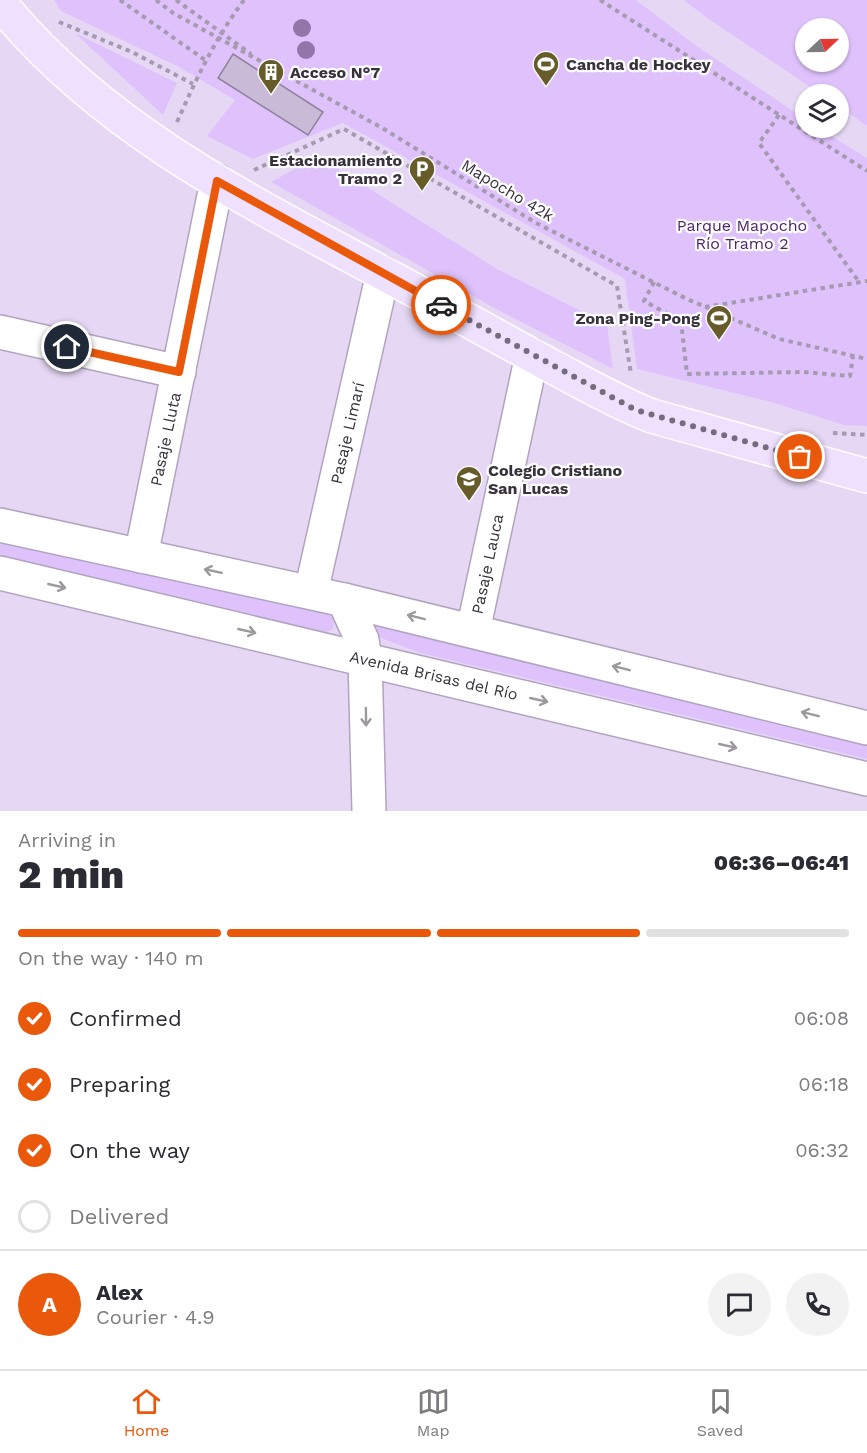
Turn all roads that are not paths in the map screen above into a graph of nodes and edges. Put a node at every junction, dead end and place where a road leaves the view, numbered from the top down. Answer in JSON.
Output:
{"nodes":[{"id":1,"x":2,"y":15,"type":"edge"},
{"id":2,"x":231,"y":177,"type":"junction"},
{"id":3,"x":383,"y":273,"type":"junction"},
{"id":4,"x":0,"y":332,"type":"edge"},
{"id":5,"x":532,"y":355,"type":"junction"},
{"id":6,"x":179,"y":372,"type":"junction"},
{"id":7,"x":867,"y":476,"type":"edge"},
{"id":8,"x":0,"y":525,"type":"edge"},
{"id":9,"x":141,"y":556,"type":"junction"},
{"id":10,"x":0,"y":573,"type":"edge"},
{"id":11,"x":311,"y":592,"type":"junction"},
{"id":12,"x":344,"y":600,"type":"junction"},
{"id":13,"x":472,"y":631,"type":"junction"},
{"id":14,"x":365,"y":659,"type":"junction"},
{"id":15,"x":867,"y":728,"type":"edge"},
{"id":16,"x":867,"y":779,"type":"edge"},
{"id":17,"x":369,"y":811,"type":"edge"}],
"edges":[{"from":1,"to":2,"type":"main road"},
{"from":2,"to":3,"type":"main road"},
{"from":2,"to":6,"type":"street","name":"Pasaje Lluta"},
{"from":3,"to":5,"type":"main road"},
{"from":3,"to":11,"type":"street","name":"Pasaje Limarí"},
{"from":4,"to":6,"type":"street"},
{"from":5,"to":7,"type":"main road"},
{"from":5,"to":13,"type":"street","name":"Pasaje Lauca"},
{"from":6,"to":9,"type":"street","name":"Pasaje Lluta"},
{"from":8,"to":9,"type":"street"},
{"from":11,"to":9,"type":"street","one_way":true},
{"from":10,"to":14,"type":"street","name":"Avenida Brisas del Río","one_way":true},
{"from":11,"to":12,"type":"street"},
{"from":13,"to":12,"type":"street","one_way":true},
{"from":12,"to":14,"type":"street"},
{"from":15,"to":13,"type":"street","one_way":true},
{"from":14,"to":16,"type":"street","name":"Avenida Brisas del Río","one_way":true},
{"from":14,"to":17,"type":"street","one_way":true}]}
